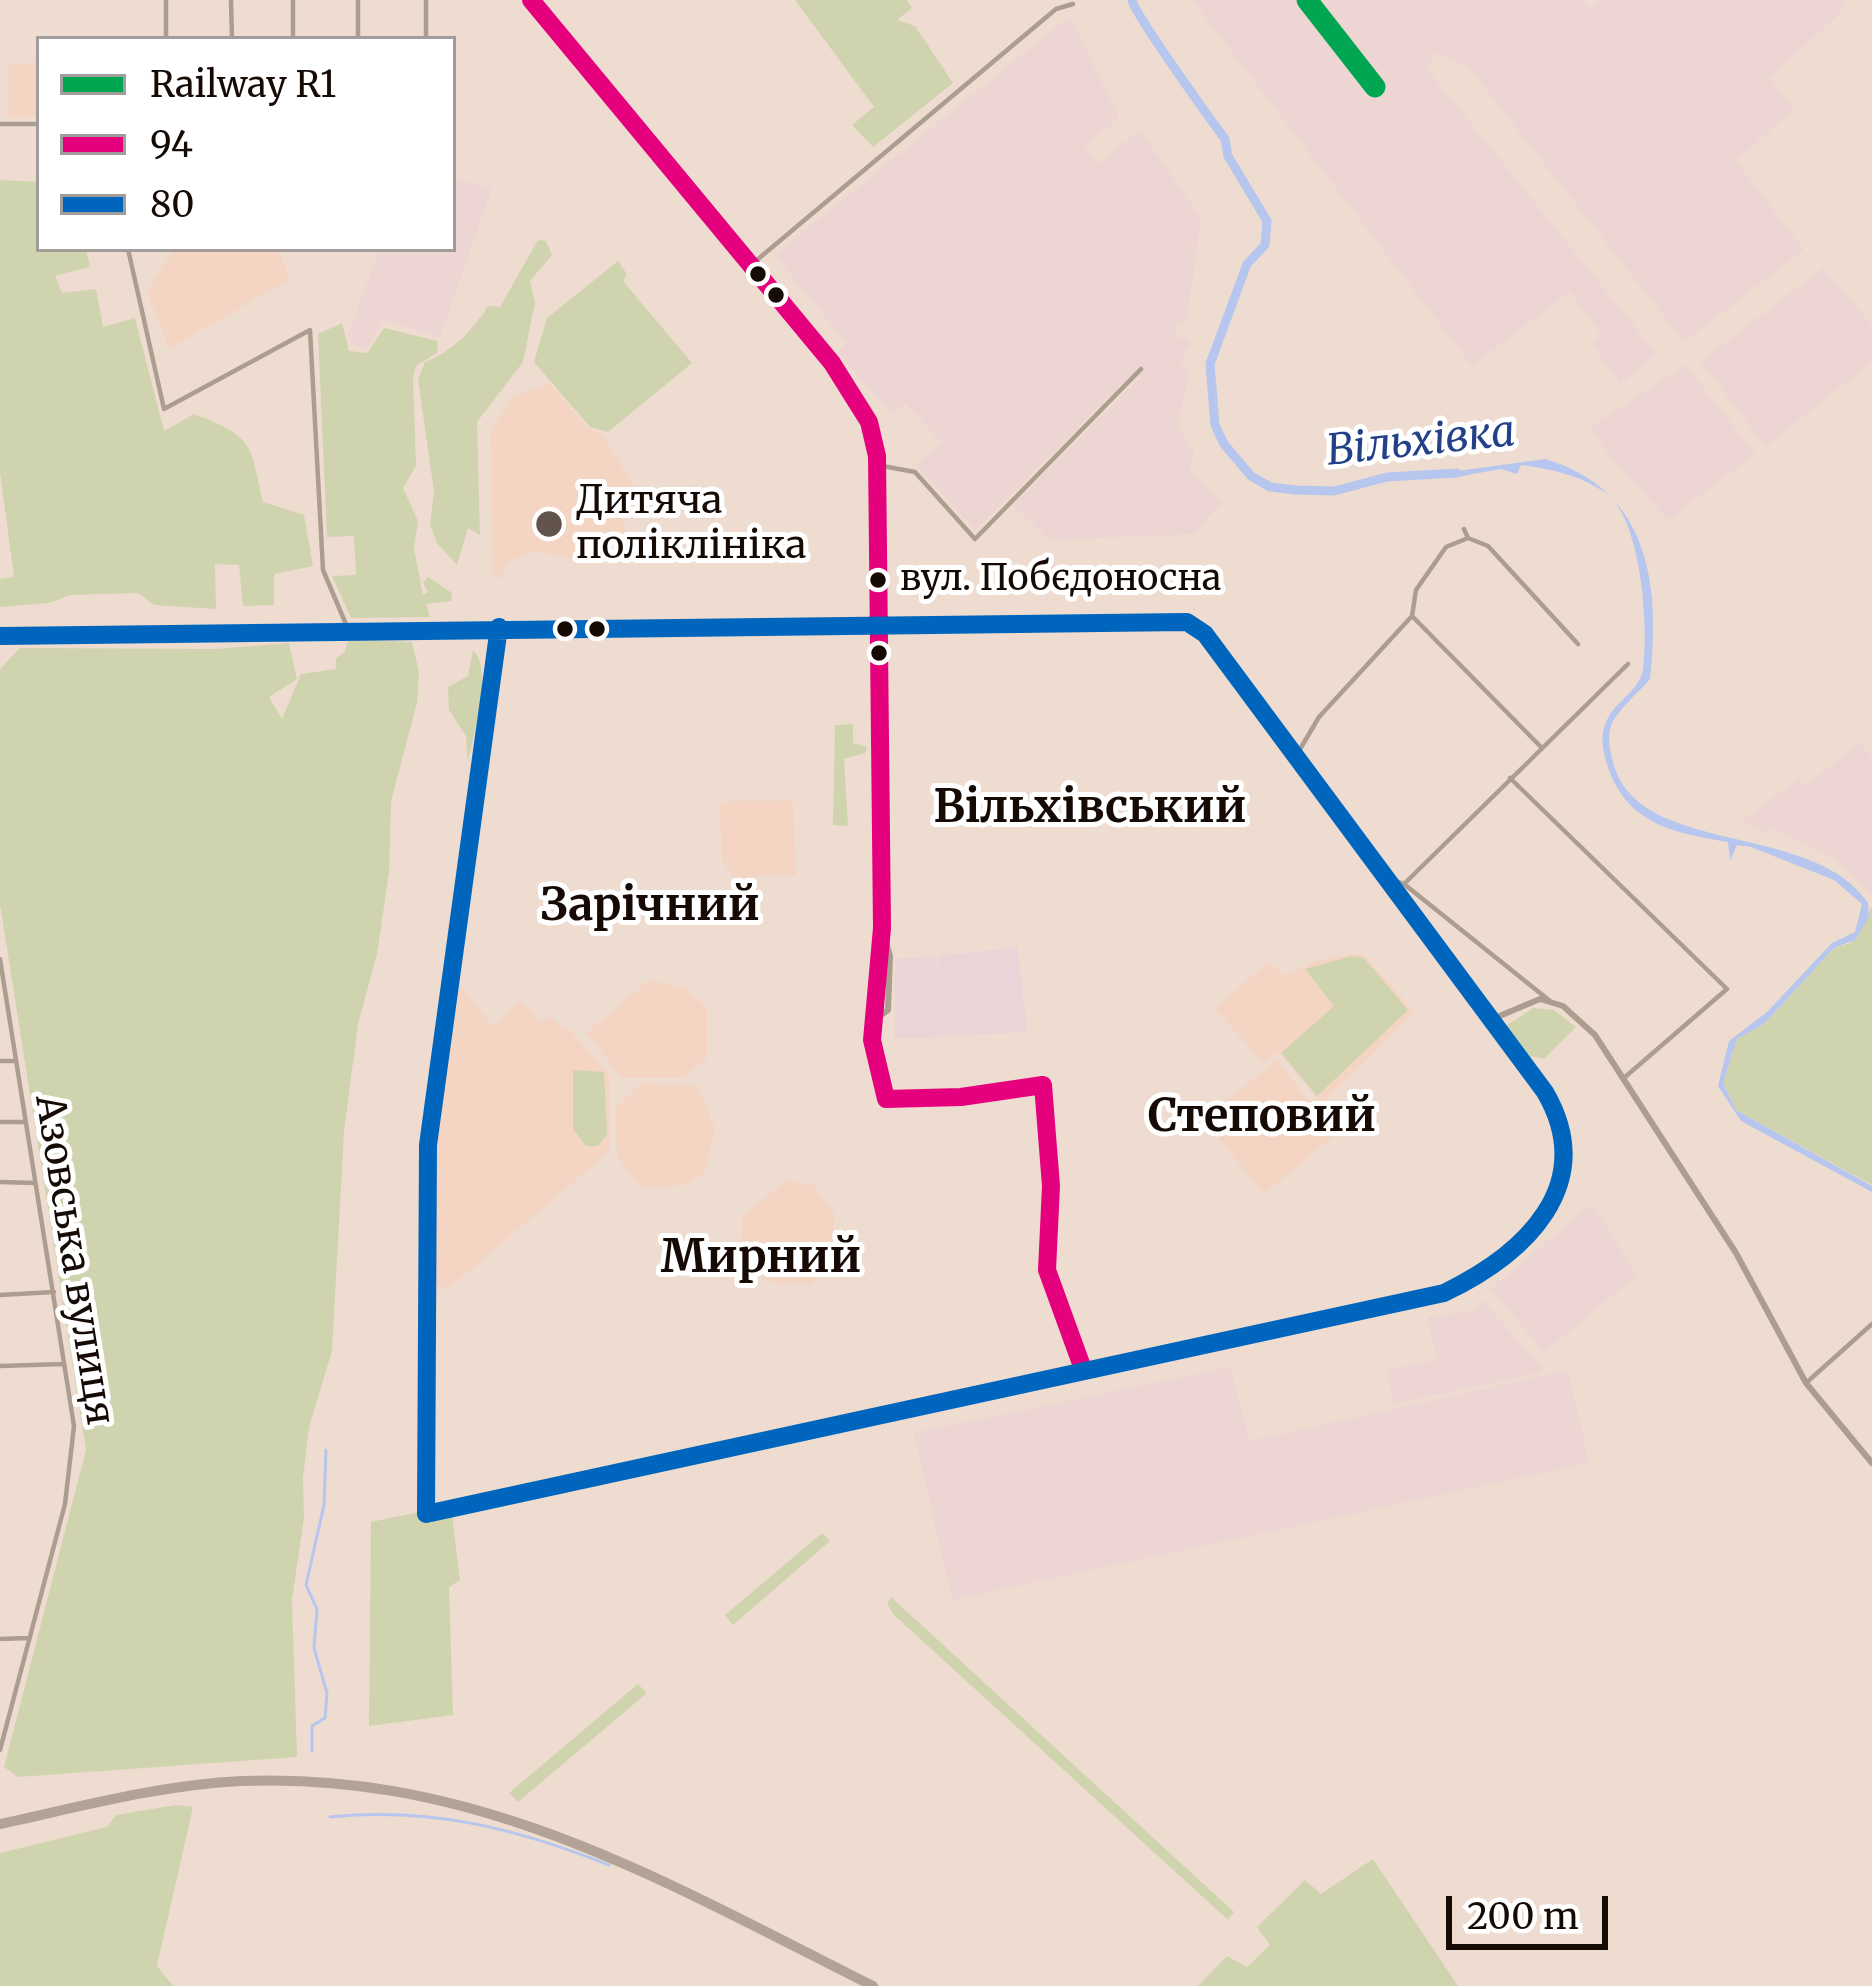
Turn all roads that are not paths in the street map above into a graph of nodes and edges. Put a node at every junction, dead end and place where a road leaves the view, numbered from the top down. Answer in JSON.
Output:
{"nodes":[{"id":1,"x":166,"y":0,"type":"edge"},
{"id":2,"x":231,"y":0,"type":"edge"},
{"id":3,"x":293,"y":0,"type":"edge"},
{"id":4,"x":358,"y":0,"type":"edge"},
{"id":5,"x":425,"y":0,"type":"edge"},
{"id":6,"x":531,"y":0,"type":"edge"},
{"id":7,"x":1073,"y":4,"type":"dead end"},
{"id":8,"x":166,"y":36,"type":"edge"},
{"id":9,"x":232,"y":36,"type":"edge"},
{"id":10,"x":293,"y":36,"type":"edge"},
{"id":11,"x":358,"y":36,"type":"edge"},
{"id":12,"x":426,"y":36,"type":"edge"},
{"id":13,"x":0,"y":124,"type":"edge"},
{"id":14,"x":36,"y":124,"type":"edge"},
{"id":15,"x":129,"y":252,"type":"edge"},
{"id":16,"x":751,"y":266,"type":"junction"},
{"id":17,"x":1142,"y":369,"type":"dead end"},
{"id":18,"x":877,"y":465,"type":"junction"},
{"id":19,"x":1464,"y":529,"type":"dead end"},
{"id":20,"x":1468,"y":538,"type":"junction"},
{"id":21,"x":1412,"y":616,"type":"junction"},
{"id":22,"x":879,"y":622,"type":"junction"},
{"id":23,"x":499,"y":627,"type":"junction"},
{"id":24,"x":348,"y":629,"type":"junction"},
{"id":25,"x":0,"y":636,"type":"edge"},
{"id":26,"x":1578,"y":644,"type":"dead end"},
{"id":27,"x":1628,"y":664,"type":"dead end"},
{"id":28,"x":1541,"y":746,"type":"junction"},
{"id":29,"x":1296,"y":756,"type":"junction"},
{"id":30,"x":1510,"y":778,"type":"junction"},
{"id":31,"x":1382,"y":876,"type":"junction"},
{"id":32,"x":1404,"y":884,"type":"junction"},
{"id":33,"x":882,"y":928,"type":"junction"},
{"id":34,"x":0,"y":959,"type":"edge"},
{"id":35,"x":1551,"y":1002,"type":"junction"},
{"id":36,"x":874,"y":1020,"type":"junction"},
{"id":37,"x":1490,"y":1020,"type":"junction"},
{"id":38,"x":0,"y":1060,"type":"edge"},
{"id":39,"x":15,"y":1060,"type":"junction"},
{"id":40,"x":1624,"y":1077,"type":"junction"},
{"id":41,"x":0,"y":1122,"type":"edge"},
{"id":42,"x":25,"y":1122,"type":"junction"},
{"id":43,"x":0,"y":1182,"type":"edge"},
{"id":44,"x":34,"y":1183,"type":"junction"},
{"id":45,"x":54,"y":1292,"type":"junction"},
{"id":46,"x":0,"y":1295,"type":"edge"},
{"id":47,"x":1872,"y":1324,"type":"edge"},
{"id":48,"x":64,"y":1364,"type":"junction"},
{"id":49,"x":0,"y":1366,"type":"edge"},
{"id":50,"x":1083,"y":1369,"type":"junction"},
{"id":51,"x":1806,"y":1383,"type":"junction"},
{"id":52,"x":1872,"y":1462,"type":"edge"},
{"id":53,"x":32,"y":1638,"type":"junction"},
{"id":54,"x":0,"y":1639,"type":"edge"},
{"id":55,"x":0,"y":1750,"type":"edge"},
{"id":56,"x":0,"y":1824,"type":"edge"},
{"id":57,"x":874,"y":1986,"type":"edge"}],
"edges":[{"from":1,"to":8,"type":"street"},
{"from":2,"to":9,"type":"street"},
{"from":3,"to":10,"type":"street"},
{"from":4,"to":11,"type":"street"},
{"from":5,"to":12,"type":"street"},
{"from":6,"to":16,"type":"street"},
{"from":7,"to":16,"type":"street"},
{"from":13,"to":14,"type":"street"},
{"from":15,"to":24,"type":"street"},
{"from":16,"to":18,"type":"street"},
{"from":17,"to":18,"type":"street"},
{"from":18,"to":22,"type":"street"},
{"from":19,"to":20,"type":"street"},
{"from":20,"to":21,"type":"street"},
{"from":20,"to":26,"type":"street"},
{"from":21,"to":28,"type":"street"},
{"from":21,"to":29,"type":"street"},
{"from":22,"to":23,"type":"street"},
{"from":22,"to":29,"type":"street"},
{"from":22,"to":33,"type":"street"},
{"from":23,"to":24,"type":"street"},
{"from":23,"to":50,"type":"street"},
{"from":24,"to":25,"type":"street"},
{"from":27,"to":28,"type":"street"},
{"from":28,"to":30,"type":"street"},
{"from":29,"to":31,"type":"street"},
{"from":30,"to":32,"type":"street"},
{"from":30,"to":40,"type":"street"},
{"from":31,"to":32,"type":"street"},
{"from":31,"to":37,"type":"street"},
{"from":32,"to":35,"type":"street"},
{"from":33,"to":36,"type":"street"},
{"from":33,"to":36,"type":"street"},
{"from":34,"to":39,"type":"street","name":"Азовська вулиця"},
{"from":35,"to":37,"type":"street"},
{"from":35,"to":40,"type":"street"},
{"from":36,"to":50,"type":"street"},
{"from":37,"to":50,"type":"street"},
{"from":38,"to":39,"type":"street"},
{"from":39,"to":42,"type":"street","name":"Азовська вулиця"},
{"from":40,"to":51,"type":"street"},
{"from":41,"to":42,"type":"street"},
{"from":42,"to":44,"type":"street","name":"Азовська вулиця"},
{"from":43,"to":44,"type":"street"},
{"from":44,"to":45,"type":"street","name":"Азовська вулиця"},
{"from":45,"to":46,"type":"street"},
{"from":45,"to":48,"type":"street","name":"Азовська вулиця"},
{"from":47,"to":51,"type":"street"},
{"from":48,"to":49,"type":"street"},
{"from":48,"to":53,"type":"street","name":"Азовська вулиця"},
{"from":51,"to":52,"type":"street"},
{"from":53,"to":54,"type":"street"},
{"from":53,"to":55,"type":"street","name":"Азовська вулиця"},
{"from":56,"to":57,"type":"highway"}]}
